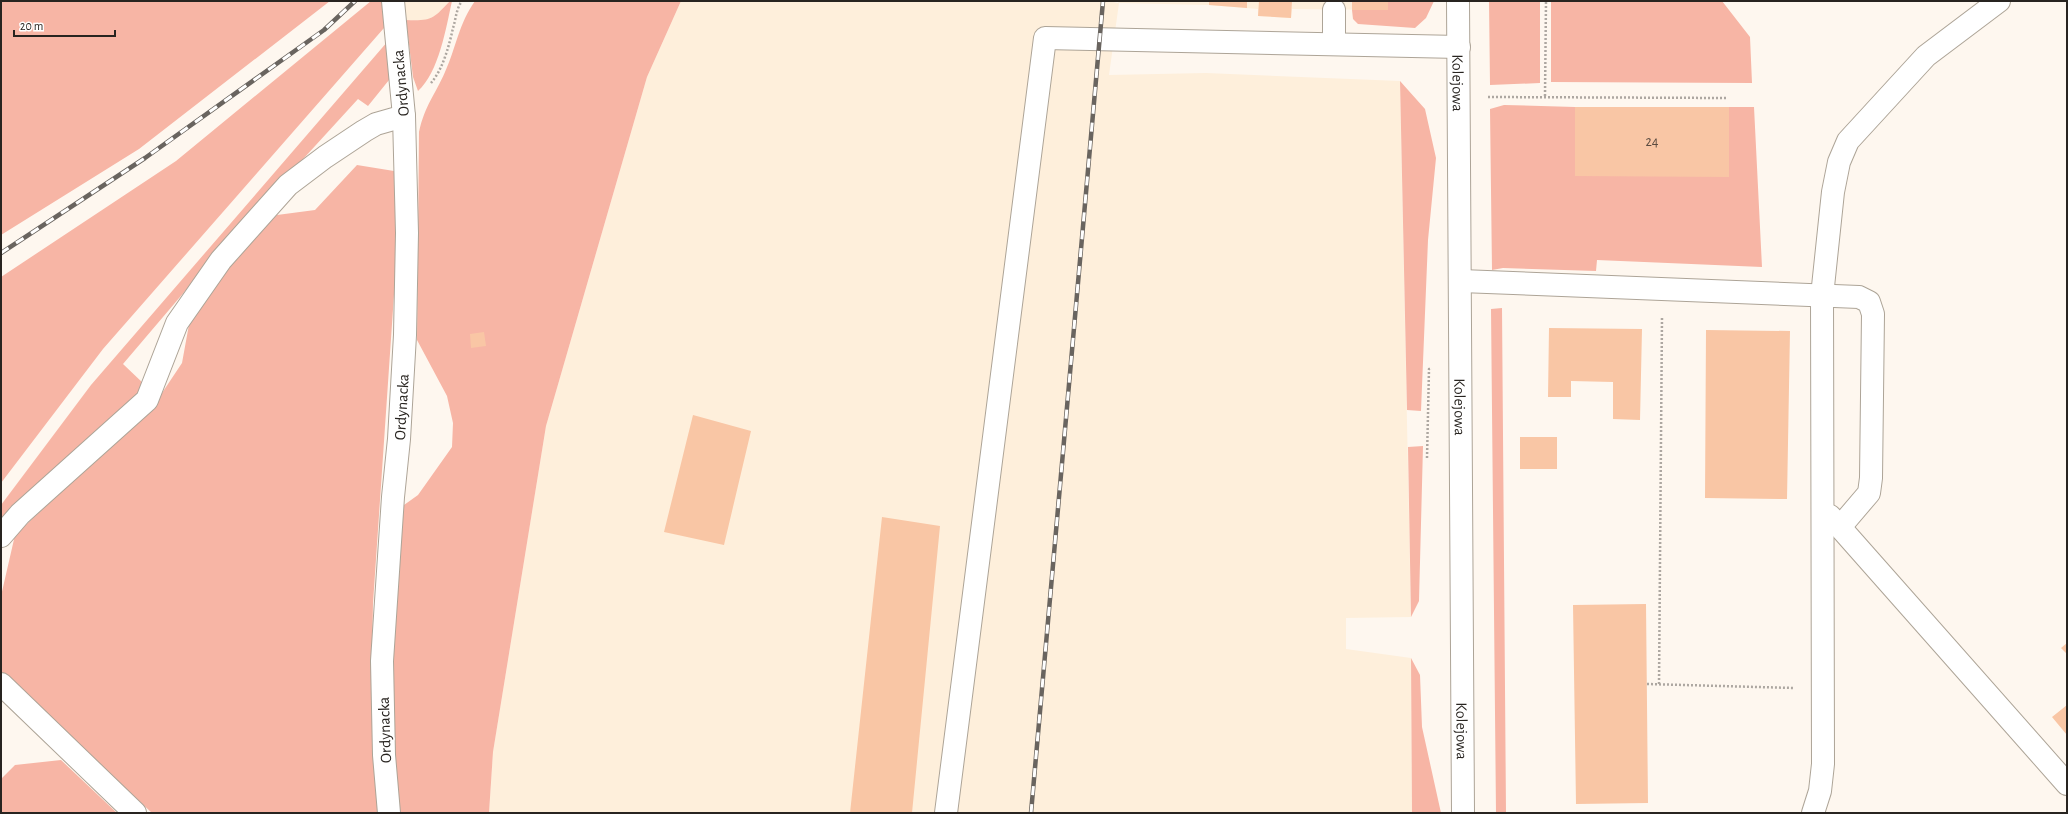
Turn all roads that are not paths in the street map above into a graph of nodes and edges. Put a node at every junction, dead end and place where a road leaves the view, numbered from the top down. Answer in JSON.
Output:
{"nodes":[{"id":1,"x":393,"y":1,"type":"edge"},
{"id":2,"x":1458,"y":1,"type":"edge"},
{"id":3,"x":1999,"y":1,"type":"edge"},
{"id":4,"x":1334,"y":10,"type":"dead end"},
{"id":5,"x":1334,"y":44,"type":"junction"},
{"id":6,"x":1459,"y":47,"type":"junction"},
{"id":7,"x":404,"y":116,"type":"junction"},
{"id":8,"x":1461,"y":281,"type":"junction"},
{"id":9,"x":1822,"y":296,"type":"junction"},
{"id":10,"x":1823,"y":508,"type":"junction"},
{"id":11,"x":1840,"y":527,"type":"junction"},
{"id":12,"x":1,"y":536,"type":"edge"},
{"id":13,"x":1,"y":684,"type":"edge"},
{"id":14,"x":2067,"y":784,"type":"edge"},
{"id":15,"x":135,"y":813,"type":"edge"},
{"id":16,"x":389,"y":813,"type":"edge"},
{"id":17,"x":946,"y":813,"type":"edge"},
{"id":18,"x":1463,"y":813,"type":"edge"},
{"id":19,"x":1813,"y":813,"type":"edge"}],
"edges":[{"from":1,"to":7,"type":"street","name":"Ordynacka"},
{"from":2,"to":6,"type":"street","name":"Kolejowa"},
{"from":3,"to":9,"type":"street"},
{"from":4,"to":5,"type":"street"},
{"from":5,"to":6,"type":"street"},
{"from":5,"to":17,"type":"street"},
{"from":6,"to":8,"type":"street","name":"Kolejowa"},
{"from":7,"to":12,"type":"street"},
{"from":7,"to":16,"type":"street","name":"Ordynacka"},
{"from":8,"to":9,"type":"street"},
{"from":8,"to":18,"type":"street","name":"Kolejowa"},
{"from":9,"to":10,"type":"street"},
{"from":9,"to":11,"type":"street"},
{"from":10,"to":11,"type":"street"},
{"from":10,"to":19,"type":"street"},
{"from":11,"to":14,"type":"street"},
{"from":13,"to":15,"type":"street"}]}
